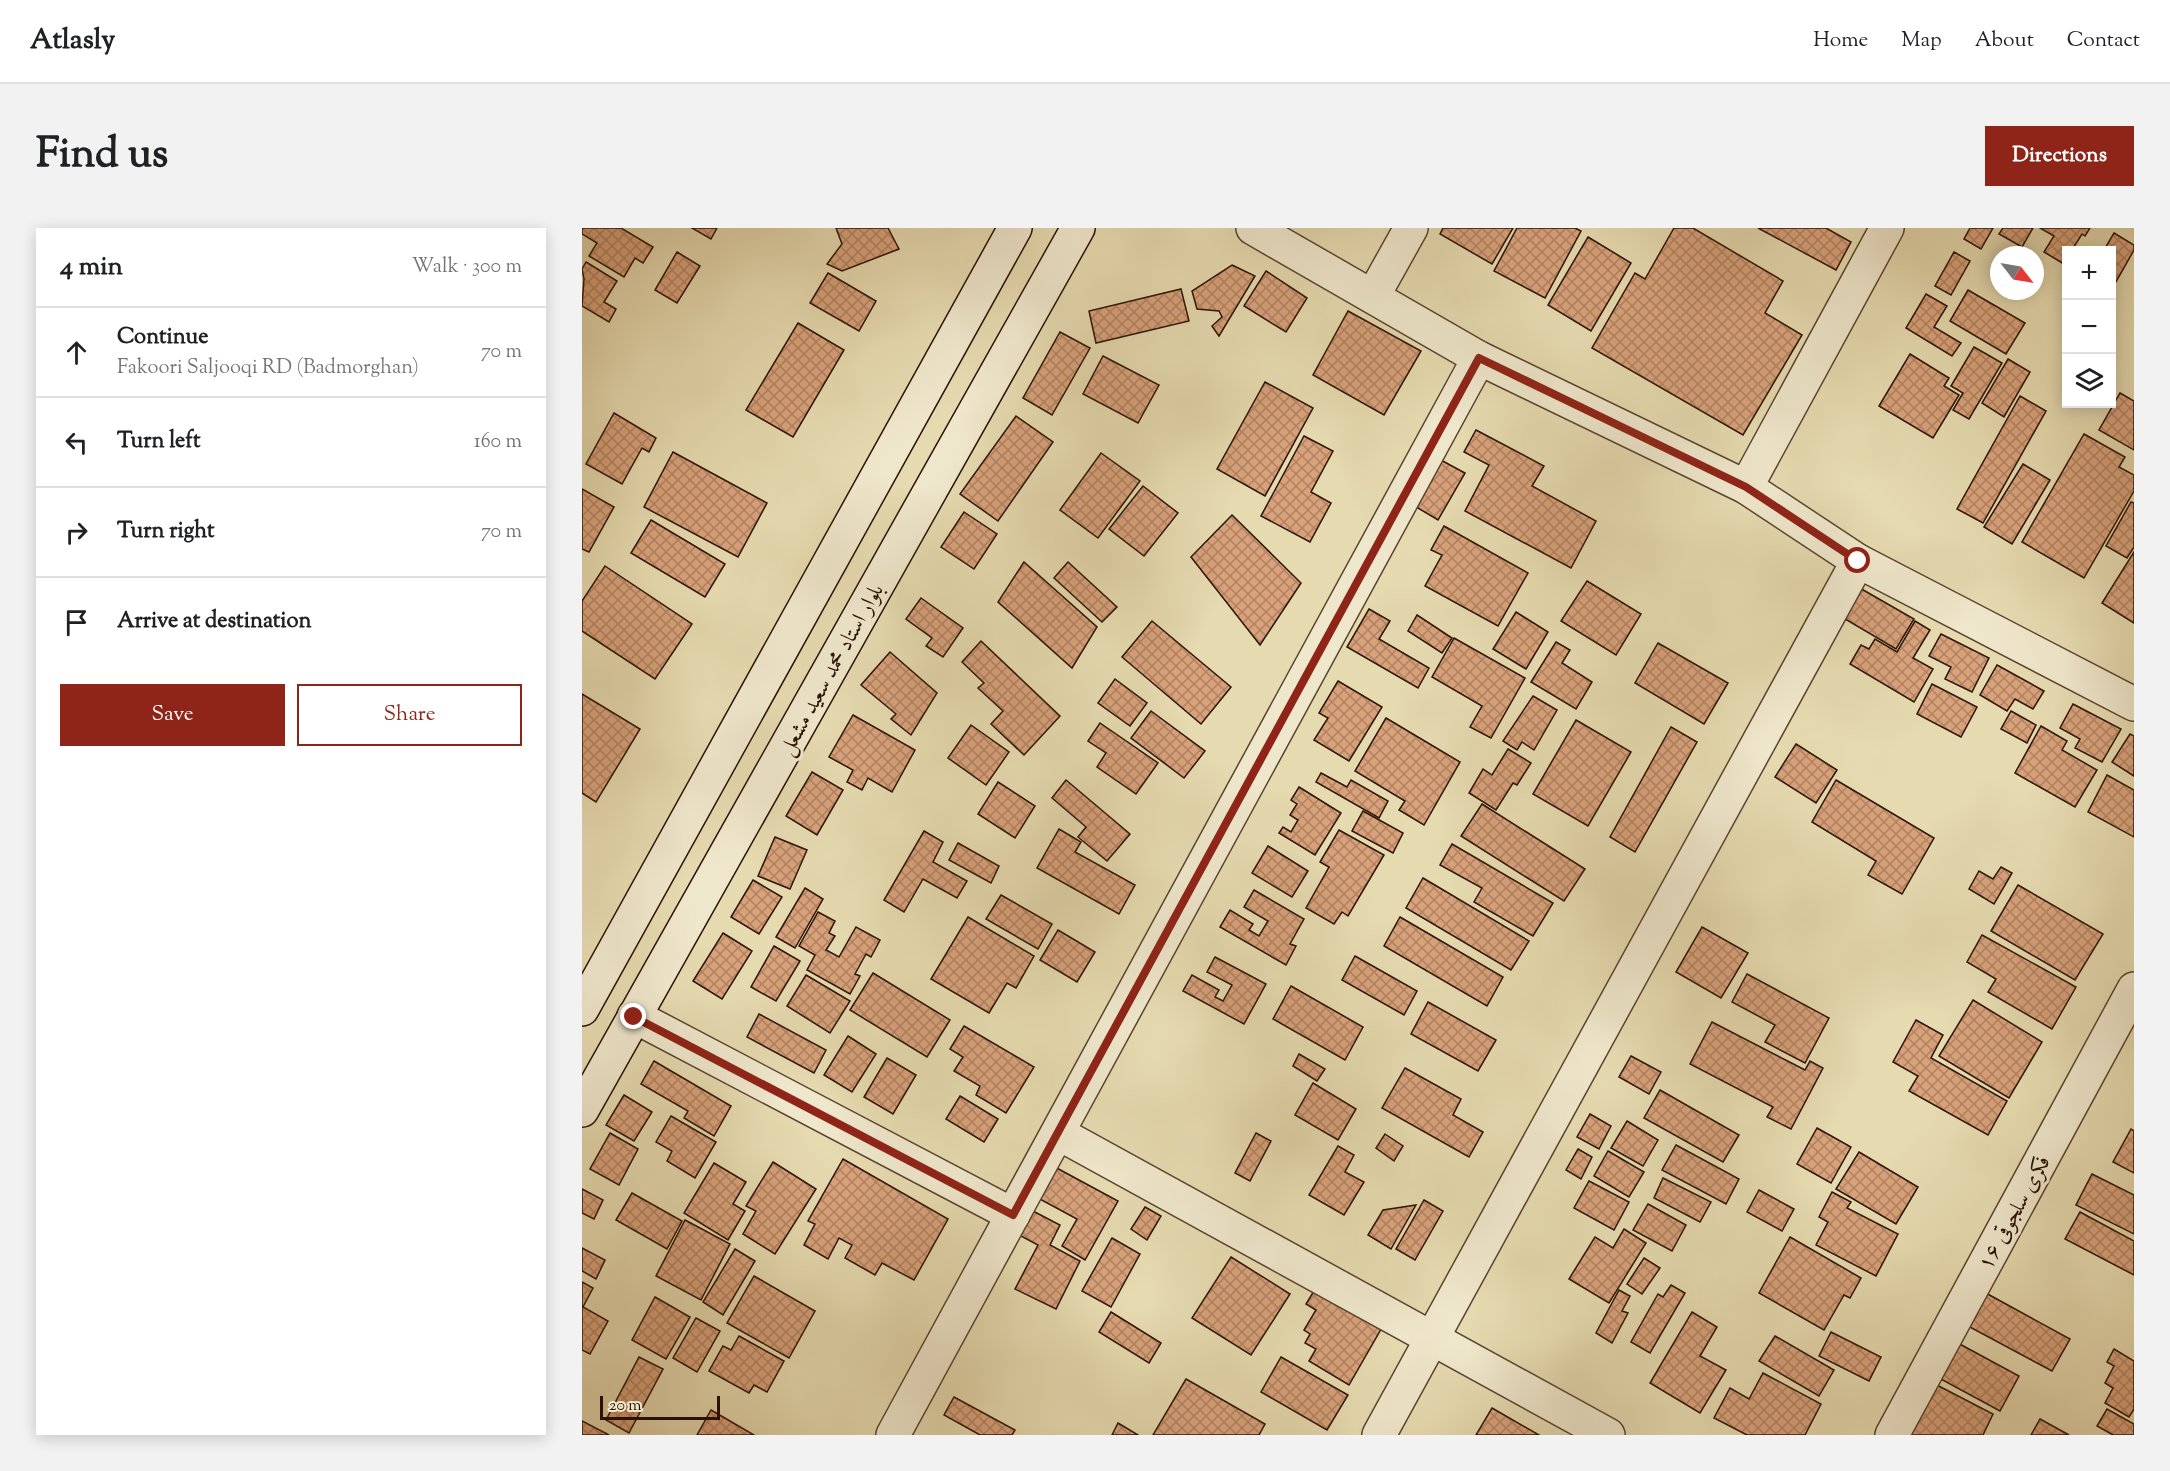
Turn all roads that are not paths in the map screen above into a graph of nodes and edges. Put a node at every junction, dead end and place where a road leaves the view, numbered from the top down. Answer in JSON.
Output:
{"nodes":[{"id":1,"x":1015,"y":228,"type":"edge"},
{"id":2,"x":1078,"y":228,"type":"edge"},
{"id":3,"x":1253,"y":228,"type":"edge"},
{"id":4,"x":1411,"y":228,"type":"edge"},
{"id":5,"x":1887,"y":228,"type":"edge"},
{"id":6,"x":1374,"y":296,"type":"junction"},
{"id":7,"x":1479,"y":358,"type":"junction"},
{"id":8,"x":1746,"y":487,"type":"junction"},
{"id":9,"x":1858,"y":561,"type":"junction"},
{"id":10,"x":2132,"y":700,"type":"edge"},
{"id":11,"x":2134,"y":989,"type":"edge"},
{"id":12,"x":582,"y":1009,"type":"edge"},
{"id":13,"x":634,"y":1017,"type":"junction"},
{"id":14,"x":582,"y":1110,"type":"edge"},
{"id":15,"x":1058,"y":1133,"type":"junction"},
{"id":16,"x":1013,"y":1215,"type":"junction"},
{"id":17,"x":1432,"y":1338,"type":"junction"},
{"id":18,"x":893,"y":1435,"type":"edge"},
{"id":19,"x":1378,"y":1435,"type":"edge"},
{"id":20,"x":1608,"y":1435,"type":"edge"},
{"id":21,"x":1892,"y":1435,"type":"edge"}],
"edges":[{"from":1,"to":12,"type":"street"},
{"from":2,"to":13,"type":"street","name":"بلوار استاد محمد سعید مشعل"},
{"from":3,"to":6,"type":"street"},
{"from":4,"to":6,"type":"street"},
{"from":5,"to":8,"type":"street"},
{"from":6,"to":7,"type":"street"},
{"from":7,"to":8,"type":"street"},
{"from":7,"to":15,"type":"street"},
{"from":8,"to":9,"type":"street"},
{"from":9,"to":10,"type":"street"},
{"from":9,"to":17,"type":"street"},
{"from":11,"to":21,"type":"street","name":"فکری سلجوقی ۱۶"},
{"from":13,"to":14,"type":"street","name":"بلوار استاد محمد سعید مشعل"},
{"from":13,"to":16,"type":"street"},
{"from":15,"to":16,"type":"street"},
{"from":15,"to":17,"type":"street"},
{"from":16,"to":18,"type":"street"},
{"from":17,"to":19,"type":"street"},
{"from":17,"to":20,"type":"street"}]}
